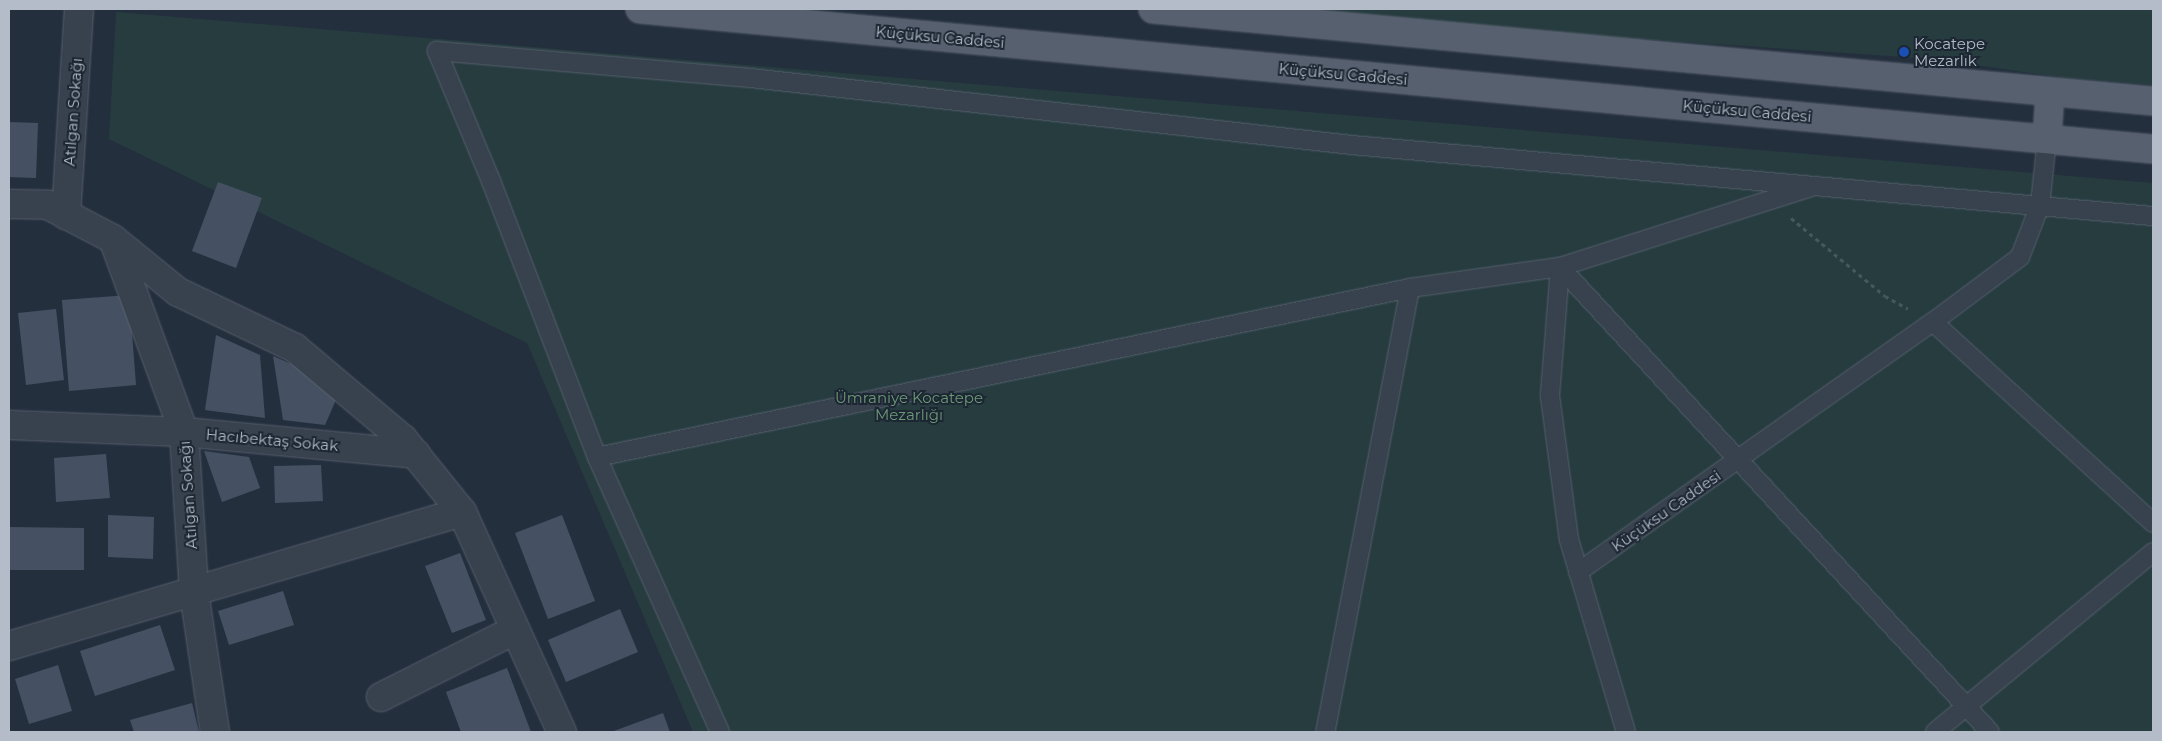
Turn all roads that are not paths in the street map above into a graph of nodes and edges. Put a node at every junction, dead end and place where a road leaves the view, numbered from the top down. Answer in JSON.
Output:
{"nodes":[{"id":1,"x":79,"y":9,"type":"edge"},
{"id":2,"x":640,"y":9,"type":"edge"},
{"id":3,"x":1153,"y":9,"type":"edge"},
{"id":4,"x":2050,"y":92,"type":"junction"},
{"id":5,"x":2153,"y":101,"type":"edge"},
{"id":6,"x":2047,"y":139,"type":"junction"},
{"id":7,"x":2153,"y":149,"type":"edge"},
{"id":8,"x":1819,"y":184,"type":"junction"},
{"id":9,"x":9,"y":204,"type":"edge"},
{"id":10,"x":2040,"y":205,"type":"junction"},
{"id":11,"x":66,"y":215,"type":"junction"},
{"id":12,"x":2153,"y":216,"type":"edge"},
{"id":13,"x":113,"y":239,"type":"junction"},
{"id":14,"x":1560,"y":267,"type":"junction"},
{"id":15,"x":1410,"y":288,"type":"junction"},
{"id":16,"x":1933,"y":322,"type":"junction"},
{"id":17,"x":9,"y":424,"type":"edge"},
{"id":18,"x":184,"y":432,"type":"junction"},
{"id":19,"x":416,"y":454,"type":"junction"},
{"id":20,"x":597,"y":457,"type":"junction"},
{"id":21,"x":1738,"y":460,"type":"junction"},
{"id":22,"x":462,"y":512,"type":"junction"},
{"id":23,"x":2153,"y":523,"type":"edge"},
{"id":24,"x":2153,"y":552,"type":"edge"},
{"id":25,"x":1578,"y":572,"type":"junction"},
{"id":26,"x":194,"y":592,"type":"junction"},
{"id":27,"x":515,"y":630,"type":"junction"},
{"id":28,"x":9,"y":646,"type":"edge"},
{"id":29,"x":382,"y":696,"type":"dead end"},
{"id":30,"x":1965,"y":707,"type":"junction"},
{"id":31,"x":215,"y":732,"type":"edge"},
{"id":32,"x":562,"y":732,"type":"edge"},
{"id":33,"x":720,"y":732,"type":"edge"},
{"id":34,"x":1325,"y":732,"type":"edge"},
{"id":35,"x":1626,"y":732,"type":"edge"},
{"id":36,"x":1935,"y":732,"type":"edge"},
{"id":37,"x":1990,"y":732,"type":"edge"}],
"edges":[{"from":1,"to":11,"type":"street","name":"Atılgan Sokağı"},
{"from":2,"to":6,"type":"main road","name":"Küçüksu Caddesi"},
{"from":3,"to":4,"type":"main road"},
{"from":4,"to":5,"type":"main road"},
{"from":4,"to":6,"type":"main road"},
{"from":6,"to":7,"type":"main road","name":"Küçüksu Caddesi"},
{"from":6,"to":10,"type":"lane","name":"Küçüksu Caddesi"},
{"from":8,"to":10,"type":"lane"},
{"from":8,"to":14,"type":"lane"},
{"from":8,"to":20,"type":"lane"},
{"from":9,"to":11,"type":"street"},
{"from":10,"to":12,"type":"lane"},
{"from":10,"to":16,"type":"lane","name":"Küçüksu Caddesi"},
{"from":11,"to":13,"type":"street"},
{"from":13,"to":18,"type":"street","name":"Atılgan Sokağı"},
{"from":13,"to":19,"type":"street"},
{"from":14,"to":15,"type":"lane"},
{"from":14,"to":21,"type":"lane"},
{"from":14,"to":25,"type":"lane"},
{"from":15,"to":20,"type":"lane"},
{"from":15,"to":34,"type":"lane"},
{"from":16,"to":21,"type":"lane","name":"Küçüksu Caddesi"},
{"from":16,"to":23,"type":"lane"},
{"from":17,"to":18,"type":"street","name":"Hacıbektaş Sokak"},
{"from":18,"to":19,"type":"street","name":"Hacıbektaş Sokak"},
{"from":18,"to":26,"type":"street","name":"Atılgan Sokağı"},
{"from":19,"to":22,"type":"street"},
{"from":20,"to":33,"type":"lane"},
{"from":21,"to":25,"type":"lane","name":"Küçüksu Caddesi"},
{"from":21,"to":30,"type":"lane"},
{"from":22,"to":26,"type":"street"},
{"from":22,"to":27,"type":"street"},
{"from":24,"to":30,"type":"lane"},
{"from":25,"to":35,"type":"lane"},
{"from":26,"to":28,"type":"street"},
{"from":26,"to":31,"type":"street","name":"Atılgan Sokağı"},
{"from":27,"to":29,"type":"street"},
{"from":27,"to":32,"type":"street"},
{"from":30,"to":36,"type":"lane"},
{"from":30,"to":37,"type":"lane"}]}
